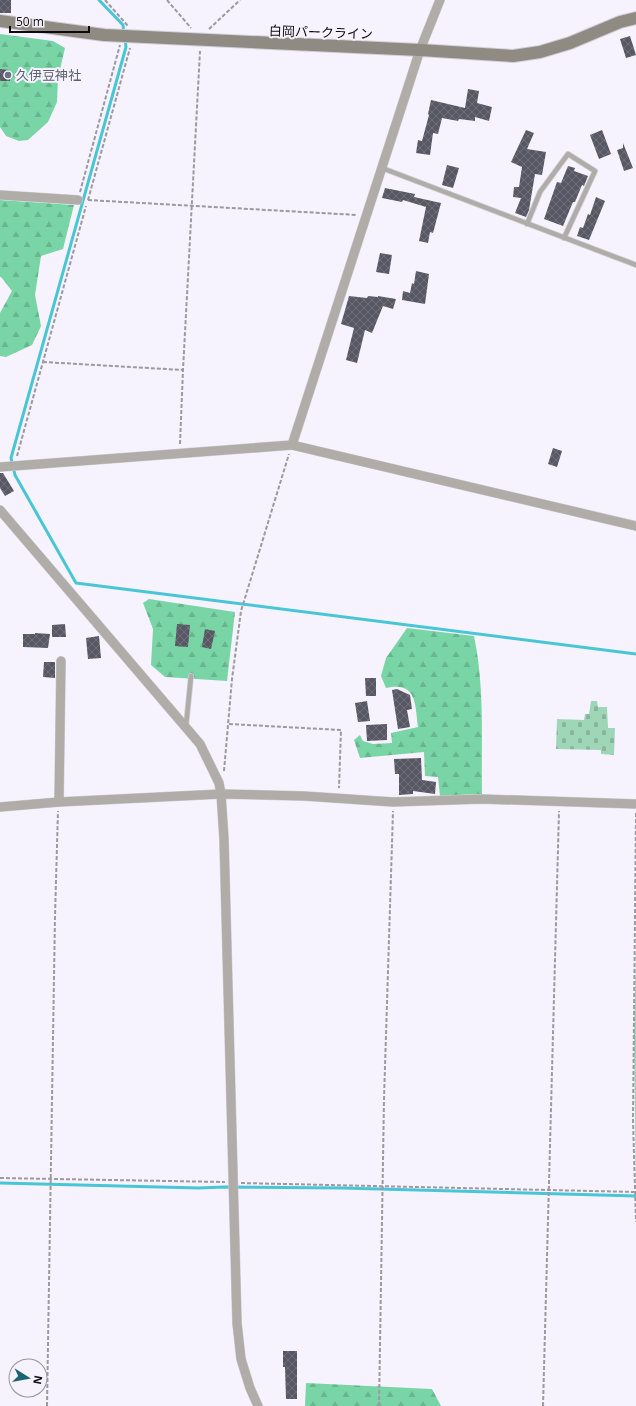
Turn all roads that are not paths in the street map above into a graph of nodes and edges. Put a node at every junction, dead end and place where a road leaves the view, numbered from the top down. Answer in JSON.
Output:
{"nodes":[{"id":1,"x":440,"y":0,"type":"edge"},
{"id":2,"x":636,"y":18,"type":"edge"},
{"id":3,"x":0,"y":21,"type":"edge"},
{"id":4,"x":420,"y":50,"type":"junction"},
{"id":5,"x":382,"y":168,"type":"junction"},
{"id":6,"x":0,"y":195,"type":"edge"},
{"id":7,"x":78,"y":200,"type":"road end"},
{"id":8,"x":527,"y":224,"type":"junction"},
{"id":9,"x":564,"y":238,"type":"junction"},
{"id":10,"x":636,"y":265,"type":"edge"},
{"id":11,"x":292,"y":445,"type":"junction"},
{"id":12,"x":0,"y":467,"type":"edge"},
{"id":13,"x":0,"y":510,"type":"edge"},
{"id":14,"x":636,"y":526,"type":"edge"},
{"id":15,"x":61,"y":661,"type":"dead end"},
{"id":16,"x":191,"y":676,"type":"dead end"},
{"id":17,"x":186,"y":728,"type":"junction"},
{"id":18,"x":221,"y":794,"type":"junction"},
{"id":19,"x":59,"y":802,"type":"junction"},
{"id":20,"x":636,"y":804,"type":"edge"},
{"id":21,"x":0,"y":807,"type":"edge"},
{"id":22,"x":258,"y":1406,"type":"edge"}],
"edges":[{"from":1,"to":4,"type":"street"},
{"from":2,"to":4,"type":"street","name":"白岡パークライン"},
{"from":3,"to":4,"type":"street","name":"白岡パークライン"},
{"from":4,"to":5,"type":"street"},
{"from":5,"to":8,"type":"lane"},
{"from":5,"to":11,"type":"street"},
{"from":6,"to":7,"type":"street"},
{"from":8,"to":9,"type":"lane"},
{"from":8,"to":9,"type":"lane"},
{"from":9,"to":10,"type":"lane"},
{"from":11,"to":12,"type":"street"},
{"from":11,"to":14,"type":"street"},
{"from":13,"to":17,"type":"street"},
{"from":15,"to":19,"type":"street"},
{"from":16,"to":17,"type":"lane"},
{"from":17,"to":18,"type":"street"},
{"from":18,"to":19,"type":"street"},
{"from":18,"to":20,"type":"street"},
{"from":18,"to":22,"type":"street"},
{"from":19,"to":21,"type":"street"}]}
